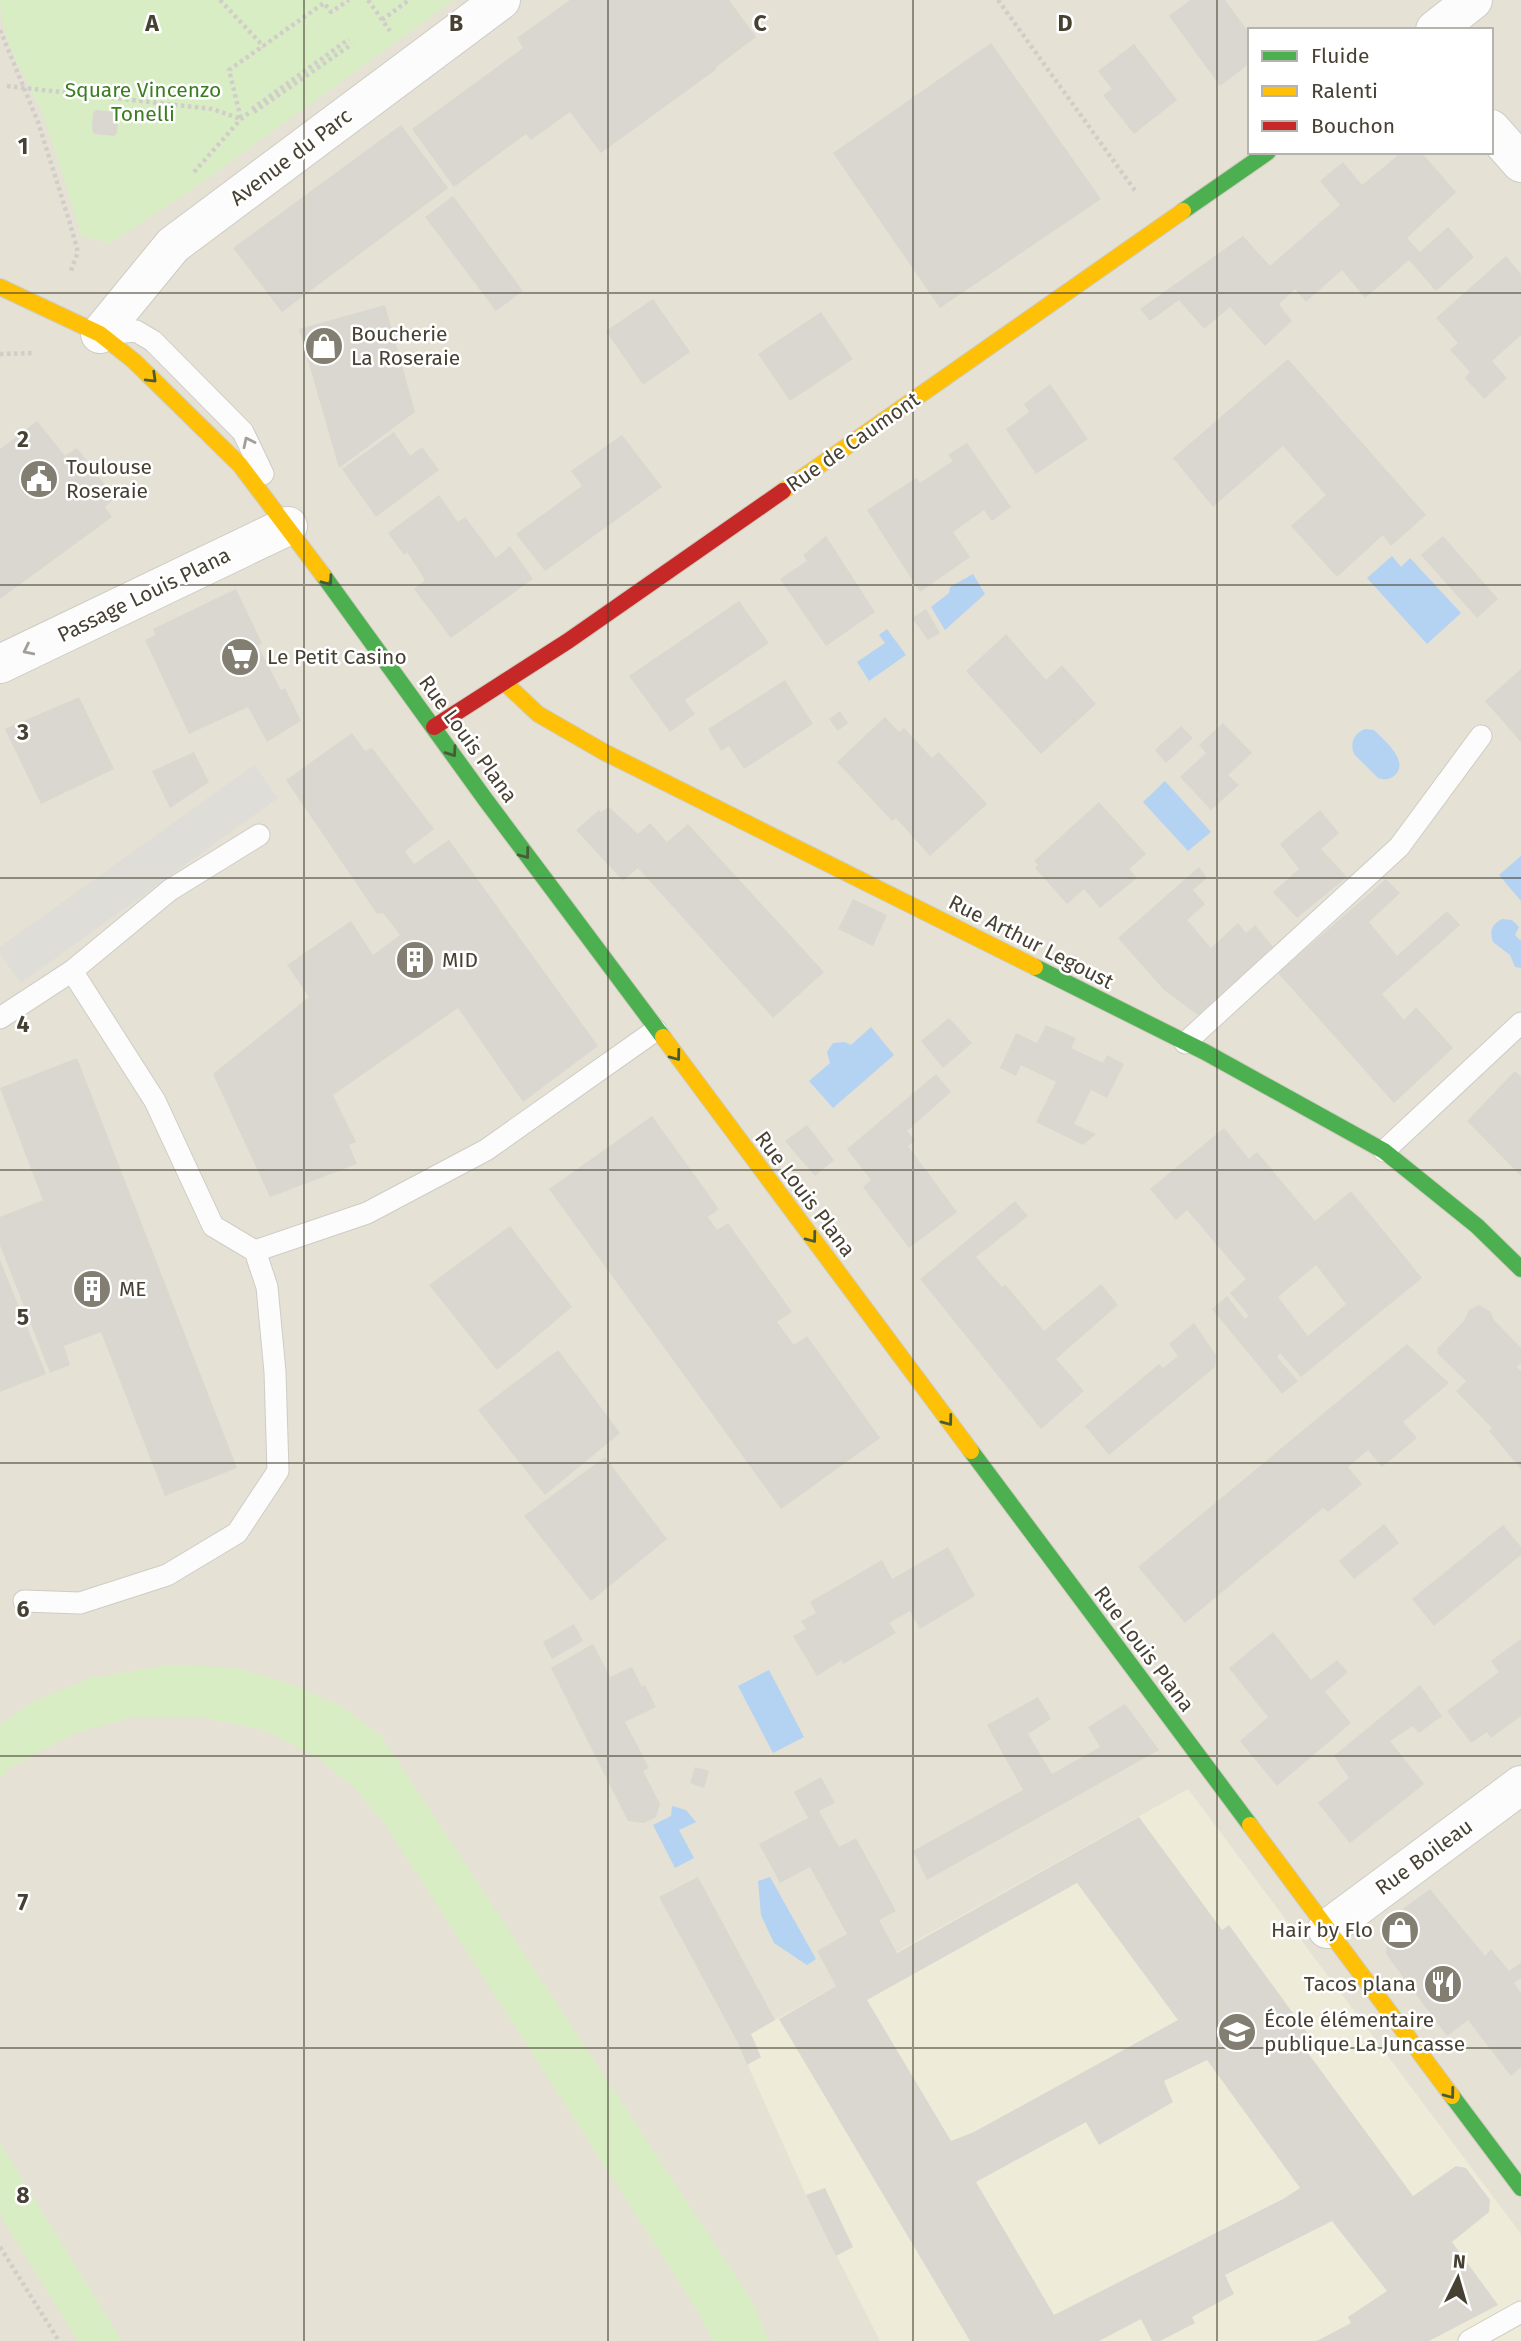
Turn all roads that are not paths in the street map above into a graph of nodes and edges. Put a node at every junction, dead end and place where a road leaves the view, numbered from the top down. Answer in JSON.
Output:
{"nodes":[{"id":1,"x":500,"y":0,"type":"edge"},
{"id":2,"x":1473,"y":0,"type":"edge"},
{"id":3,"x":1438,"y":28,"type":"edge"},
{"id":4,"x":1493,"y":131,"type":"edge"},
{"id":5,"x":1265,"y":154,"type":"edge"},
{"id":6,"x":1521,"y":163,"type":"edge"},
{"id":7,"x":0,"y":287,"type":"edge"},
{"id":8,"x":100,"y":334,"type":"junction"},
{"id":9,"x":288,"y":526,"type":"junction"},
{"id":10,"x":0,"y":664,"type":"edge"},
{"id":11,"x":504,"y":682,"type":"junction"},
{"id":12,"x":434,"y":727,"type":"junction"},
{"id":13,"x":1481,"y":736,"type":"dead end"},
{"id":14,"x":258,"y":835,"type":"dead end"},
{"id":15,"x":72,"y":971,"type":"junction"},
{"id":16,"x":0,"y":1018,"type":"edge"},
{"id":17,"x":1521,"y":1023,"type":"edge"},
{"id":18,"x":656,"y":1030,"type":"junction"},
{"id":19,"x":1185,"y":1043,"type":"junction"},
{"id":20,"x":1384,"y":1151,"type":"junction"},
{"id":21,"x":255,"y":1251,"type":"junction"},
{"id":22,"x":1521,"y":1269,"type":"edge"},
{"id":23,"x":23,"y":1601,"type":"dead end"},
{"id":24,"x":1521,"y":1785,"type":"edge"},
{"id":25,"x":1327,"y":1929,"type":"junction"},
{"id":26,"x":1521,"y":2188,"type":"edge"},
{"id":27,"x":1521,"y":2312,"type":"edge"},
{"id":28,"x":1469,"y":2341,"type":"edge"}],
"edges":[{"from":1,"to":8,"type":"street","name":"Avenue du Parc"},
{"from":2,"to":3,"type":"street"},
{"from":4,"to":6,"type":"street"},
{"from":5,"to":11,"type":"street","name":"Rue de Caumont"},
{"from":7,"to":8,"type":"street"},
{"from":8,"to":9,"type":"lane"},
{"from":9,"to":10,"type":"street","name":"Passage Louis Plana","one_way":true},
{"from":9,"to":12,"type":"street","name":"Rue Louis Plana","one_way":true},
{"from":11,"to":12,"type":"street","name":"Rue de Caumont"},
{"from":11,"to":19,"type":"street","name":"Rue Arthur Legoust"},
{"from":12,"to":18,"type":"street","name":"Rue Louis Plana","one_way":true},
{"from":13,"to":19,"type":"lane"},
{"from":14,"to":15,"type":"lane"},
{"from":15,"to":16,"type":"lane"},
{"from":15,"to":21,"type":"lane"},
{"from":17,"to":20,"type":"lane"},
{"from":18,"to":21,"type":"lane"},
{"from":18,"to":25,"type":"street","name":"Rue Louis Plana","one_way":true},
{"from":19,"to":20,"type":"street","name":"Rue Arthur Legoust"},
{"from":20,"to":22,"type":"street","name":"Rue Arthur Legoust"},
{"from":21,"to":23,"type":"lane"},
{"from":24,"to":25,"type":"street","name":"Rue Boileau"},
{"from":25,"to":26,"type":"street","name":"Rue Louis Plana","one_way":true},
{"from":27,"to":28,"type":"lane"}]}
